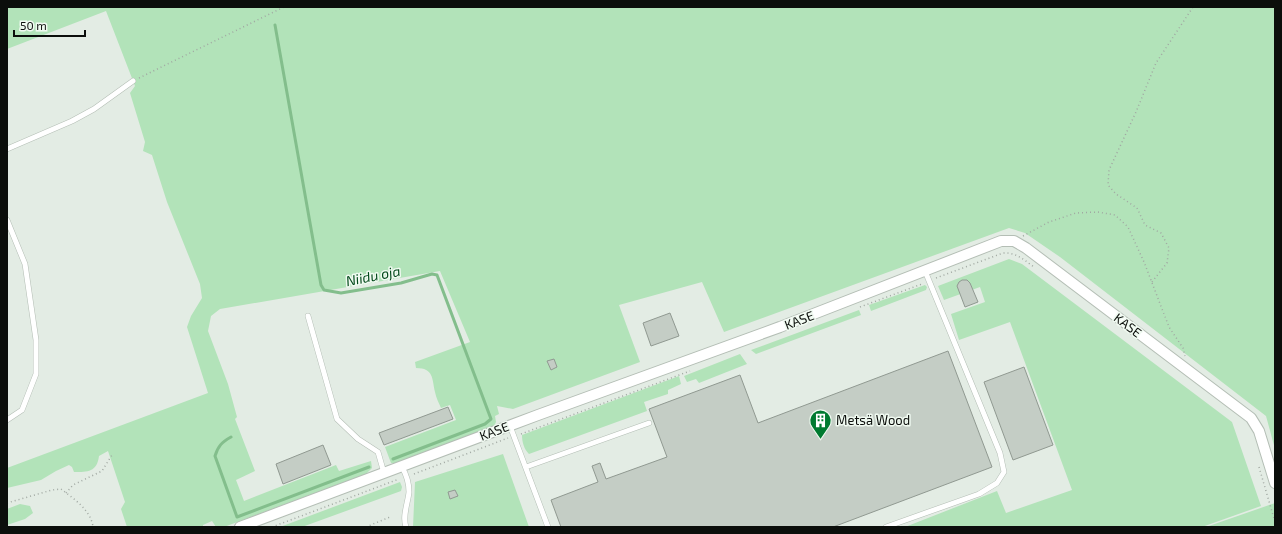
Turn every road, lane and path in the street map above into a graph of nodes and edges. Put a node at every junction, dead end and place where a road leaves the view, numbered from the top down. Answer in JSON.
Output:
{"nodes":[{"id":1,"x":284,"y":7,"type":"edge"},
{"id":2,"x":1193,"y":7,"type":"edge"},
{"id":3,"x":133,"y":81,"type":"joint"},
{"id":4,"x":7,"y":149,"type":"edge"},
{"id":5,"x":7,"y":220,"type":"edge"},
{"id":6,"x":1014,"y":241,"type":"junction"},
{"id":7,"x":925,"y":271,"type":"junction"},
{"id":8,"x":1039,"y":271,"type":"dead end"},
{"id":9,"x":930,"y":281,"type":"junction"},
{"id":10,"x":1152,"y":282,"type":"junction"},
{"id":11,"x":855,"y":309,"type":"dead end"},
{"id":12,"x":308,"y":316,"type":"dead end"},
{"id":13,"x":1183,"y":366,"type":"junction"},
{"id":14,"x":695,"y":369,"type":"dead end"},
{"id":15,"x":7,"y":420,"type":"edge"},
{"id":16,"x":649,"y":423,"type":"dead end"},
{"id":17,"x":510,"y":426,"type":"junction"},
{"id":18,"x":514,"y":436,"type":"junction"},
{"id":19,"x":112,"y":455,"type":"dead end"},
{"id":20,"x":1258,"y":465,"type":"dead end"},
{"id":21,"x":402,"y":467,"type":"junction"},
{"id":22,"x":526,"y":468,"type":"junction"},
{"id":23,"x":384,"y":473,"type":"junction"},
{"id":24,"x":407,"y":476,"type":"junction"},
{"id":25,"x":1275,"y":483,"type":"edge"},
{"id":26,"x":66,"y":493,"type":"junction"},
{"id":27,"x":7,"y":503,"type":"edge"},
{"id":28,"x":390,"y":518,"type":"dead end"},
{"id":29,"x":1275,"y":522,"type":"edge"},
{"id":30,"x":94,"y":527,"type":"edge"},
{"id":31,"x":240,"y":527,"type":"edge"},
{"id":32,"x":272,"y":527,"type":"edge"},
{"id":33,"x":366,"y":527,"type":"edge"},
{"id":34,"x":406,"y":527,"type":"edge"},
{"id":35,"x":548,"y":527,"type":"edge"},
{"id":36,"x":886,"y":527,"type":"edge"}],
"edges":[{"from":1,"to":3,"type":"path"},
{"from":2,"to":10,"type":"path"},
{"from":3,"to":4,"type":"lane"},
{"from":5,"to":15,"type":"lane"},
{"from":6,"to":7,"type":"street","name":"KASE"},
{"from":6,"to":10,"type":"path"},
{"from":6,"to":13,"type":"street","name":"KASE"},
{"from":7,"to":9,"type":"lane"},
{"from":7,"to":17,"type":"street","name":"KASE"},
{"from":8,"to":9,"type":"path"},
{"from":9,"to":11,"type":"path"},
{"from":9,"to":36,"type":"lane"},
{"from":10,"to":13,"type":"path"},
{"from":12,"to":23,"type":"lane"},
{"from":13,"to":25,"type":"street","name":"KASE"},
{"from":14,"to":18,"type":"path"},
{"from":16,"to":22,"type":"lane"},
{"from":17,"to":18,"type":"lane"},
{"from":17,"to":21,"type":"street","name":"KASE"},
{"from":18,"to":22,"type":"lane"},
{"from":18,"to":24,"type":"path"},
{"from":19,"to":26,"type":"path"},
{"from":20,"to":29,"type":"path"},
{"from":21,"to":23,"type":"street","name":"KASE"},
{"from":21,"to":24,"type":"lane"},
{"from":22,"to":35,"type":"lane"},
{"from":23,"to":31,"type":"street","name":"KASE"},
{"from":24,"to":32,"type":"path"},
{"from":24,"to":34,"type":"lane"},
{"from":26,"to":27,"type":"path"},
{"from":26,"to":30,"type":"path"},
{"from":28,"to":33,"type":"path"}]}
